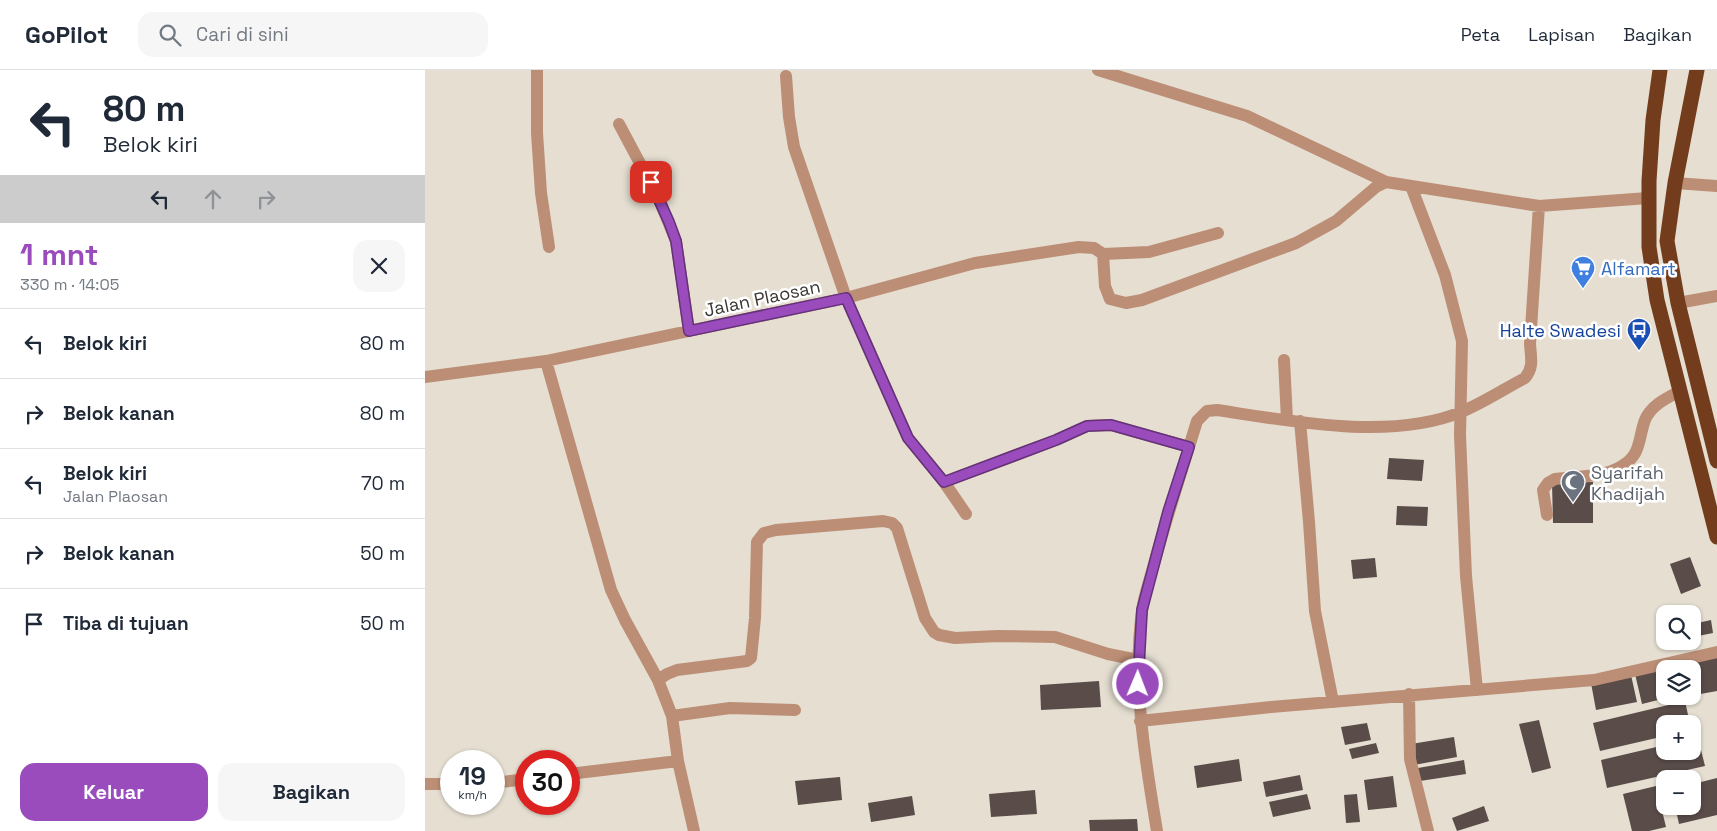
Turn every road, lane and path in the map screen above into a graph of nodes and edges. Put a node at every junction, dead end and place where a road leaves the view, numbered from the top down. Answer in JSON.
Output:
{"nodes":[{"id":1,"x":537,"y":70,"type":"edge"},
{"id":2,"x":1098,"y":70,"type":"edge"},
{"id":3,"x":1660,"y":70,"type":"edge"},
{"id":4,"x":1697,"y":74,"type":"edge"},
{"id":5,"x":786,"y":76,"type":"dead end"},
{"id":6,"x":619,"y":124,"type":"dead end"},
{"id":7,"x":1387,"y":182,"type":"junction"},
{"id":8,"x":1675,"y":183,"type":"junction"},
{"id":9,"x":1411,"y":186,"type":"junction"},
{"id":10,"x":1717,"y":186,"type":"edge"},
{"id":11,"x":1648,"y":198,"type":"junction"},
{"id":12,"x":1539,"y":206,"type":"junction"},
{"id":13,"x":1218,"y":233,"type":"dead end"},
{"id":14,"x":549,"y":247,"type":"dead end"},
{"id":15,"x":1103,"y":254,"type":"junction"},
{"id":16,"x":1717,"y":296,"type":"edge"},
{"id":17,"x":846,"y":298,"type":"junction"},
{"id":18,"x":1679,"y":303,"type":"junction"},
{"id":19,"x":689,"y":331,"type":"junction"},
{"id":20,"x":1284,"y":360,"type":"dead end"},
{"id":21,"x":546,"y":361,"type":"junction"},
{"id":22,"x":425,"y":377,"type":"edge"},
{"id":23,"x":1679,"y":391,"type":"junction"},
{"id":24,"x":1461,"y":412,"type":"junction"},
{"id":25,"x":1287,"y":420,"type":"junction"},
{"id":26,"x":1300,"y":421,"type":"junction"},
{"id":27,"x":1189,"y":447,"type":"junction"},
{"id":28,"x":1717,"y":461,"type":"edge"},
{"id":29,"x":944,"y":482,"type":"junction"},
{"id":30,"x":966,"y":514,"type":"dead end"},
{"id":31,"x":1547,"y":515,"type":"dead end"},
{"id":32,"x":1717,"y":537,"type":"edge"},
{"id":33,"x":1717,"y":652,"type":"edge"},
{"id":34,"x":1138,"y":660,"type":"junction"},
{"id":35,"x":658,"y":680,"type":"junction"},
{"id":36,"x":1477,"y":690,"type":"junction"},
{"id":37,"x":1409,"y":694,"type":"junction"},
{"id":38,"x":1333,"y":702,"type":"junction"},
{"id":39,"x":795,"y":710,"type":"dead end"},
{"id":40,"x":672,"y":716,"type":"junction"},
{"id":41,"x":1140,"y":721,"type":"junction"},
{"id":42,"x":678,"y":761,"type":"junction"},
{"id":43,"x":580,"y":773,"type":"edge"},
{"id":44,"x":425,"y":784,"type":"edge"},
{"id":45,"x":440,"y":784,"type":"edge"},
{"id":46,"x":694,"y":831,"type":"edge"},
{"id":47,"x":1157,"y":831,"type":"edge"},
{"id":48,"x":1428,"y":831,"type":"edge"}],
"edges":[{"from":1,"to":14,"type":"street"},
{"from":2,"to":7,"type":"street"},
{"from":3,"to":11,"type":"highway"},
{"from":4,"to":8,"type":"highway"},
{"from":5,"to":17,"type":"street"},
{"from":6,"to":19,"type":"street"},
{"from":7,"to":9,"type":"street"},
{"from":7,"to":15,"type":"street"},
{"from":8,"to":10,"type":"street"},
{"from":8,"to":18,"type":"highway"},
{"from":9,"to":12,"type":"street"},
{"from":9,"to":24,"type":"street"},
{"from":11,"to":12,"type":"street"},
{"from":11,"to":23,"type":"highway"},
{"from":12,"to":24,"type":"street"},
{"from":13,"to":15,"type":"street","name":"Jalan Plaosan"},
{"from":15,"to":17,"type":"street","name":"Jalan Plaosan"},
{"from":16,"to":18,"type":"street"},
{"from":17,"to":19,"type":"street","name":"Jalan Plaosan"},
{"from":17,"to":29,"type":"street"},
{"from":18,"to":28,"type":"highway"},
{"from":19,"to":21,"type":"street","name":"Jalan Plaosan"},
{"from":20,"to":25,"type":"street"},
{"from":21,"to":22,"type":"street","name":"Jalan Plaosan"},
{"from":21,"to":35,"type":"street"},
{"from":23,"to":31,"type":"street"},
{"from":23,"to":32,"type":"highway"},
{"from":24,"to":26,"type":"street"},
{"from":24,"to":36,"type":"street"},
{"from":25,"to":26,"type":"street"},
{"from":25,"to":27,"type":"street"},
{"from":26,"to":38,"type":"street"},
{"from":27,"to":29,"type":"street"},
{"from":27,"to":34,"type":"street"},
{"from":29,"to":30,"type":"street"},
{"from":33,"to":36,"type":"street"},
{"from":34,"to":35,"type":"street"},
{"from":34,"to":41,"type":"street"},
{"from":35,"to":40,"type":"street"},
{"from":36,"to":37,"type":"street"},
{"from":37,"to":38,"type":"street"},
{"from":37,"to":48,"type":"street"},
{"from":38,"to":41,"type":"street"},
{"from":39,"to":40,"type":"street"},
{"from":40,"to":42,"type":"street"},
{"from":41,"to":47,"type":"street"},
{"from":42,"to":43,"type":"street"},
{"from":42,"to":46,"type":"street"},
{"from":44,"to":45,"type":"street"}]}
